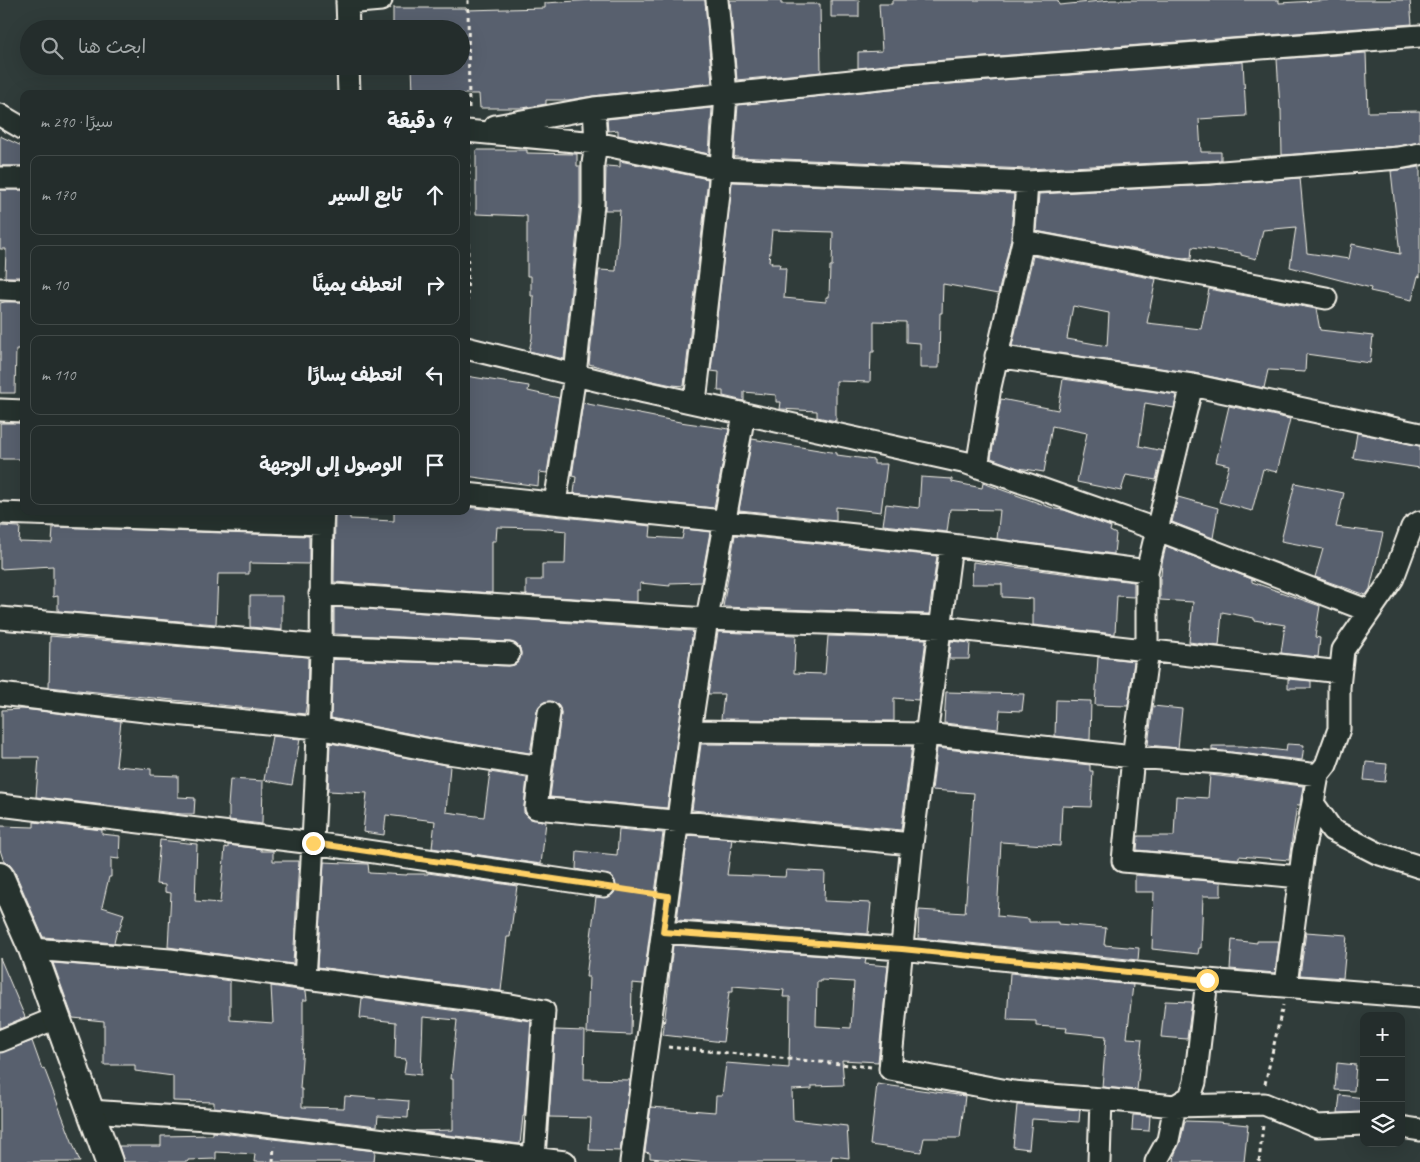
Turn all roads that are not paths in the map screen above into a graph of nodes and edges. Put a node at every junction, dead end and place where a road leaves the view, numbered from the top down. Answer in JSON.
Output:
{"nodes":[{"id":1,"x":381,"y":0,"type":"edge"},
{"id":2,"x":716,"y":0,"type":"edge"},
{"id":3,"x":347,"y":2,"type":"edge"},
{"id":4,"x":348,"y":20,"type":"edge"},
{"id":5,"x":1420,"y":36,"type":"edge"},
{"id":6,"x":348,"y":75,"type":"edge"},
{"id":7,"x":349,"y":90,"type":"edge"},
{"id":8,"x":726,"y":94,"type":"junction"},
{"id":9,"x":594,"y":108,"type":"junction"},
{"id":10,"x":0,"y":115,"type":"edge"},
{"id":11,"x":20,"y":127,"type":"edge"},
{"id":12,"x":470,"y":131,"type":"edge"},
{"id":13,"x":470,"y":131,"type":"edge"},
{"id":14,"x":596,"y":143,"type":"junction"},
{"id":15,"x":1420,"y":154,"type":"edge"},
{"id":16,"x":721,"y":169,"type":"junction"},
{"id":17,"x":0,"y":178,"type":"edge"},
{"id":18,"x":20,"y":178,"type":"edge"},
{"id":19,"x":1027,"y":182,"type":"junction"},
{"id":20,"x":1023,"y":240,"type":"junction"},
{"id":21,"x":0,"y":289,"type":"edge"},
{"id":22,"x":20,"y":290,"type":"edge"},
{"id":23,"x":1326,"y":298,"type":"dead end"},
{"id":24,"x":470,"y":349,"type":"edge"},
{"id":25,"x":996,"y":356,"type":"junction"},
{"id":26,"x":575,"y":375,"type":"junction"},
{"id":27,"x":1192,"y":385,"type":"junction"},
{"id":28,"x":695,"y":402,"type":"junction"},
{"id":29,"x":0,"y":410,"type":"edge"},
{"id":30,"x":20,"y":411,"type":"edge"},
{"id":31,"x":744,"y":414,"type":"junction"},
{"id":32,"x":1420,"y":434,"type":"edge"},
{"id":33,"x":977,"y":466,"type":"junction"},
{"id":34,"x":470,"y":494,"type":"edge"},
{"id":35,"x":555,"y":503,"type":"junction"},
{"id":36,"x":0,"y":513,"type":"edge"},
{"id":37,"x":20,"y":513,"type":"edge"},
{"id":38,"x":129,"y":515,"type":"edge"},
{"id":39,"x":322,"y":518,"type":"edge"},
{"id":40,"x":725,"y":520,"type":"junction"},
{"id":41,"x":1420,"y":522,"type":"edge"},
{"id":42,"x":1158,"y":530,"type":"junction"},
{"id":43,"x":951,"y":545,"type":"junction"},
{"id":44,"x":1147,"y":572,"type":"junction"},
{"id":45,"x":320,"y":594,"type":"junction"},
{"id":46,"x":1369,"y":612,"type":"junction"},
{"id":47,"x":0,"y":618,"type":"edge"},
{"id":48,"x":707,"y":619,"type":"junction"},
{"id":49,"x":941,"y":627,"type":"junction"},
{"id":50,"x":321,"y":646,"type":"junction"},
{"id":51,"x":1147,"y":650,"type":"junction"},
{"id":52,"x":509,"y":654,"type":"dead end"},
{"id":53,"x":1340,"y":672,"type":"junction"},
{"id":54,"x":0,"y":694,"type":"edge"},
{"id":55,"x":549,"y":713,"type":"dead end"},
{"id":56,"x":318,"y":728,"type":"junction"},
{"id":57,"x":690,"y":731,"type":"junction"},
{"id":58,"x":926,"y":734,"type":"junction"},
{"id":59,"x":1133,"y":757,"type":"junction"},
{"id":60,"x":541,"y":767,"type":"junction"},
{"id":61,"x":1318,"y":775,"type":"junction"},
{"id":62,"x":1313,"y":803,"type":"junction"},
{"id":63,"x":0,"y":805,"type":"edge"},
{"id":64,"x":678,"y":820,"type":"junction"},
{"id":65,"x":313,"y":843,"type":"junction"},
{"id":66,"x":912,"y":844,"type":"junction"},
{"id":67,"x":1420,"y":867,"type":"edge"},
{"id":68,"x":0,"y":876,"type":"edge"},
{"id":69,"x":1300,"y":877,"type":"junction"},
{"id":70,"x":604,"y":886,"type":"road end"},
{"id":71,"x":0,"y":911,"type":"edge"},
{"id":72,"x":663,"y":932,"type":"junction"},
{"id":73,"x":32,"y":949,"type":"junction"},
{"id":74,"x":902,"y":949,"type":"junction"},
{"id":75,"x":305,"y":978,"type":"junction"},
{"id":76,"x":1207,"y":980,"type":"junction"},
{"id":77,"x":1286,"y":985,"type":"junction"},
{"id":78,"x":1420,"y":997,"type":"edge"},
{"id":79,"x":44,"y":1023,"type":"junction"},
{"id":80,"x":0,"y":1041,"type":"edge"},
{"id":81,"x":1101,"y":1099,"type":"junction"},
{"id":82,"x":1175,"y":1106,"type":"junction"},
{"id":83,"x":90,"y":1111,"type":"junction"},
{"id":84,"x":1360,"y":1124,"type":"edge"},
{"id":85,"x":1405,"y":1128,"type":"edge"},
{"id":86,"x":1420,"y":1130,"type":"edge"},
{"id":87,"x":534,"y":1158,"type":"junction"},
{"id":88,"x":97,"y":1162,"type":"edge"},
{"id":89,"x":109,"y":1162,"type":"edge"},
{"id":90,"x":565,"y":1162,"type":"edge"},
{"id":91,"x":631,"y":1162,"type":"edge"},
{"id":92,"x":1099,"y":1162,"type":"edge"},
{"id":93,"x":1156,"y":1162,"type":"edge"}],
"edges":[{"from":1,"to":3,"type":"street"},
{"from":2,"to":8,"type":"street"},
{"from":3,"to":4,"type":"street"},
{"from":5,"to":8,"type":"street"},
{"from":6,"to":7,"type":"street"},
{"from":8,"to":9,"type":"street"},
{"from":8,"to":16,"type":"street"},
{"from":9,"to":12,"type":"street"},
{"from":9,"to":14,"type":"street"},
{"from":10,"to":11,"type":"street"},
{"from":13,"to":14,"type":"street"},
{"from":14,"to":16,"type":"street"},
{"from":14,"to":26,"type":"street"},
{"from":15,"to":19,"type":"street"},
{"from":16,"to":19,"type":"street"},
{"from":16,"to":28,"type":"street"},
{"from":17,"to":18,"type":"street"},
{"from":19,"to":20,"type":"street"},
{"from":20,"to":23,"type":"street"},
{"from":20,"to":25,"type":"street"},
{"from":21,"to":22,"type":"street"},
{"from":24,"to":26,"type":"street"},
{"from":25,"to":27,"type":"street"},
{"from":25,"to":33,"type":"street"},
{"from":26,"to":28,"type":"street"},
{"from":26,"to":35,"type":"street"},
{"from":27,"to":32,"type":"street"},
{"from":27,"to":42,"type":"street"},
{"from":28,"to":31,"type":"street"},
{"from":29,"to":30,"type":"street"},
{"from":31,"to":33,"type":"street"},
{"from":31,"to":40,"type":"street"},
{"from":33,"to":42,"type":"street"},
{"from":34,"to":35,"type":"street"},
{"from":35,"to":40,"type":"street"},
{"from":36,"to":37,"type":"street"},
{"from":38,"to":39,"type":"street"},
{"from":39,"to":45,"type":"street"},
{"from":40,"to":43,"type":"street"},
{"from":40,"to":48,"type":"street"},
{"from":41,"to":46,"type":"street"},
{"from":42,"to":44,"type":"street"},
{"from":42,"to":46,"type":"street"},
{"from":43,"to":44,"type":"street"},
{"from":43,"to":49,"type":"street"},
{"from":44,"to":51,"type":"street"},
{"from":45,"to":48,"type":"street"},
{"from":45,"to":50,"type":"street"},
{"from":46,"to":53,"type":"street"},
{"from":47,"to":50,"type":"street"},
{"from":48,"to":49,"type":"street"},
{"from":48,"to":57,"type":"street"},
{"from":49,"to":51,"type":"street"},
{"from":49,"to":58,"type":"street"},
{"from":50,"to":52,"type":"street"},
{"from":50,"to":56,"type":"street"},
{"from":51,"to":53,"type":"street"},
{"from":51,"to":59,"type":"street"},
{"from":53,"to":61,"type":"street"},
{"from":54,"to":56,"type":"street"},
{"from":55,"to":60,"type":"street"},
{"from":56,"to":60,"type":"street"},
{"from":56,"to":65,"type":"street"},
{"from":57,"to":58,"type":"street"},
{"from":57,"to":64,"type":"street"},
{"from":58,"to":59,"type":"street"},
{"from":58,"to":66,"type":"street"},
{"from":59,"to":61,"type":"street"},
{"from":59,"to":69,"type":"street"},
{"from":60,"to":64,"type":"street"},
{"from":61,"to":62,"type":"street"},
{"from":62,"to":67,"type":"street"},
{"from":62,"to":69,"type":"street"},
{"from":63,"to":65,"type":"street"},
{"from":64,"to":66,"type":"street"},
{"from":64,"to":72,"type":"street"},
{"from":65,"to":70,"type":"street"},
{"from":65,"to":75,"type":"street"},
{"from":66,"to":74,"type":"street"},
{"from":68,"to":73,"type":"street"},
{"from":69,"to":77,"type":"street"},
{"from":71,"to":79,"type":"street"},
{"from":72,"to":74,"type":"street"},
{"from":72,"to":91,"type":"street"},
{"from":73,"to":75,"type":"street"},
{"from":73,"to":83,"type":"street"},
{"from":74,"to":76,"type":"street"},
{"from":74,"to":81,"type":"street"},
{"from":75,"to":87,"type":"street"},
{"from":76,"to":77,"type":"street"},
{"from":76,"to":82,"type":"street"},
{"from":77,"to":78,"type":"street"},
{"from":79,"to":80,"type":"street"},
{"from":79,"to":88,"type":"street"},
{"from":81,"to":82,"type":"street"},
{"from":81,"to":92,"type":"street"},
{"from":82,"to":84,"type":"street"},
{"from":82,"to":93,"type":"street"},
{"from":83,"to":87,"type":"street"},
{"from":83,"to":89,"type":"street"},
{"from":85,"to":86,"type":"street"},
{"from":87,"to":90,"type":"street"}]}
